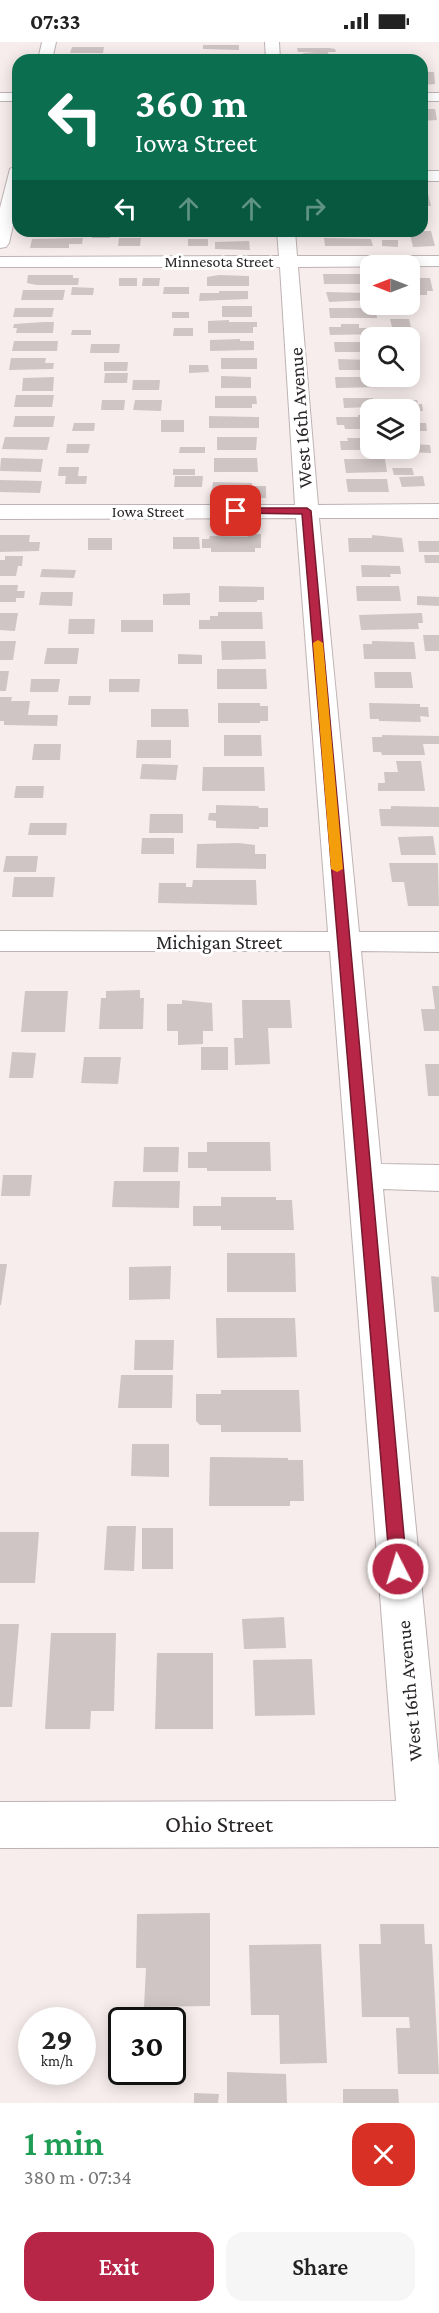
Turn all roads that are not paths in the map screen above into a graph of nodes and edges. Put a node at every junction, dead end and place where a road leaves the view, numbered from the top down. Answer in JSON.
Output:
{"nodes":[{"id":1,"x":12,"y":194,"type":"edge"},
{"id":2,"x":0,"y":243,"type":"edge"},
{"id":3,"x":287,"y":246,"type":"edge"},
{"id":4,"x":0,"y":261,"type":"edge"},
{"id":5,"x":439,"y":261,"type":"edge"},
{"id":6,"x":307,"y":511,"type":"junction"},
{"id":7,"x":439,"y":511,"type":"edge"},
{"id":8,"x":0,"y":512,"type":"edge"},
{"id":9,"x":0,"y":941,"type":"edge"},
{"id":10,"x":343,"y":942,"type":"junction"},
{"id":11,"x":439,"y":942,"type":"edge"},
{"id":12,"x":364,"y":1176,"type":"junction"},
{"id":13,"x":439,"y":1178,"type":"edge"},
{"id":14,"x":430,"y":1824,"type":"edge"},
{"id":15,"x":0,"y":1825,"type":"edge"}],
"edges":[{"from":1,"to":2,"type":"street"},
{"from":3,"to":4,"type":"street","name":"Minnesota Street"},
{"from":3,"to":5,"type":"street","name":"Minnesota Street"},
{"from":3,"to":6,"type":"street","name":"West 16th Avenue"},
{"from":6,"to":7,"type":"street","name":"Iowa Street"},
{"from":6,"to":8,"type":"street","name":"Iowa Street"},
{"from":6,"to":10,"type":"street","name":"West 16th Avenue"},
{"from":9,"to":10,"type":"street","name":"Michigan Street"},
{"from":10,"to":11,"type":"street","name":"Michigan Street"},
{"from":10,"to":12,"type":"street","name":"West 16th Avenue"},
{"from":12,"to":13,"type":"street"},
{"from":12,"to":14,"type":"street","name":"West 16th Avenue"},
{"from":14,"to":15,"type":"street","name":"Ohio Street"}]}
